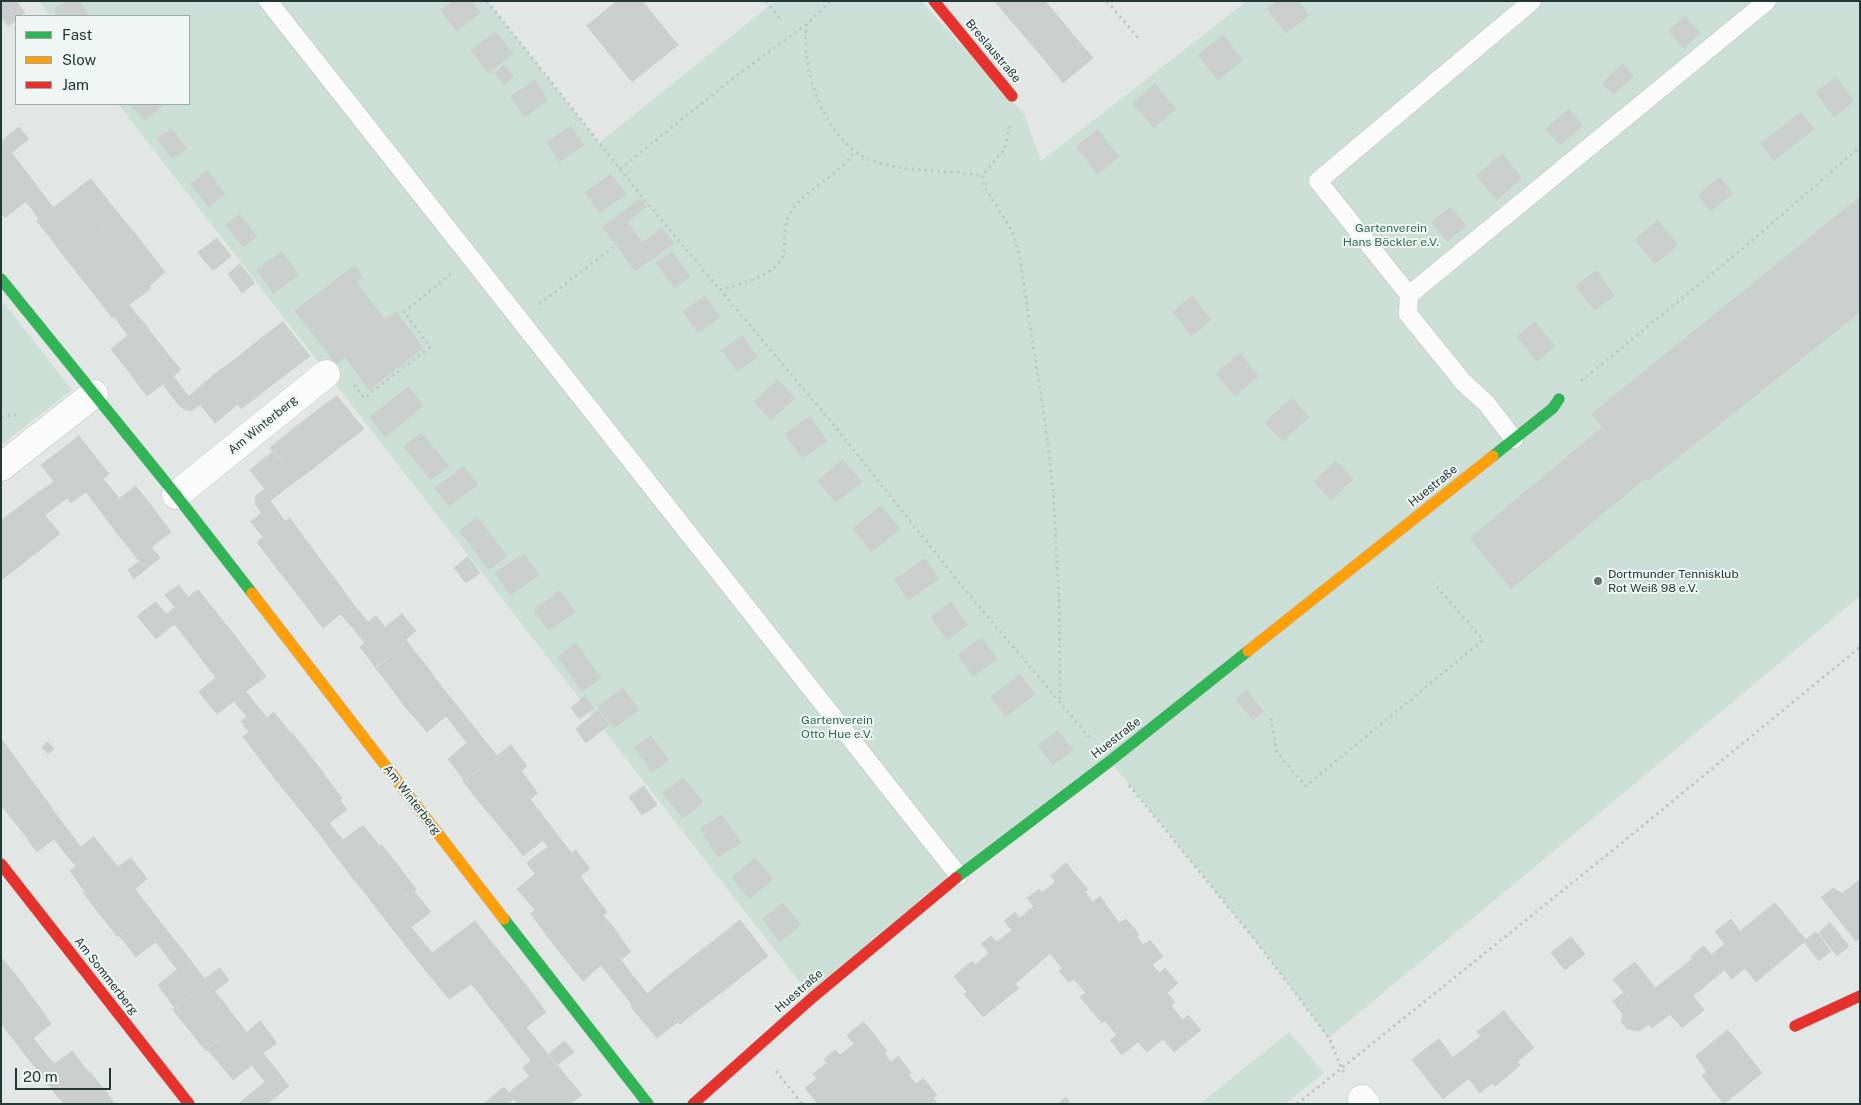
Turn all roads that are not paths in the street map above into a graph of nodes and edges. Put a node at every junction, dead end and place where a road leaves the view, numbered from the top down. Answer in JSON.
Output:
{"nodes":[{"id":1,"x":268,"y":1,"type":"edge"},
{"id":2,"x":934,"y":1,"type":"edge"},
{"id":3,"x":1532,"y":1,"type":"edge"},
{"id":4,"x":1767,"y":1,"type":"edge"},
{"id":5,"x":1012,"y":96,"type":"road end"},
{"id":6,"x":1,"y":279,"type":"edge"},
{"id":7,"x":1409,"y":295,"type":"junction"},
{"id":8,"x":326,"y":374,"type":"road end"},
{"id":9,"x":94,"y":394,"type":"junction"},
{"id":10,"x":1560,"y":399,"type":"road end"},
{"id":11,"x":1514,"y":439,"type":"junction"},
{"id":12,"x":1,"y":467,"type":"edge"},
{"id":13,"x":176,"y":495,"type":"junction"},
{"id":14,"x":1,"y":864,"type":"edge"},
{"id":15,"x":960,"y":876,"type":"junction"},
{"id":16,"x":1860,"y":996,"type":"edge"},
{"id":17,"x":1795,"y":1026,"type":"dead end"},
{"id":18,"x":189,"y":1104,"type":"edge"},
{"id":19,"x":648,"y":1104,"type":"edge"},
{"id":20,"x":693,"y":1104,"type":"edge"}],
"edges":[{"from":1,"to":15,"type":"lane"},
{"from":2,"to":5,"type":"street","name":"Breslaustraße"},
{"from":3,"to":7,"type":"lane"},
{"from":4,"to":7,"type":"lane"},
{"from":6,"to":9,"type":"street","name":"Am Winterberg"},
{"from":7,"to":11,"type":"lane"},
{"from":8,"to":13,"type":"street","name":"Am Winterberg"},
{"from":9,"to":12,"type":"street"},
{"from":9,"to":13,"type":"street","name":"Am Winterberg"},
{"from":10,"to":11,"type":"street","name":"Huestraße"},
{"from":11,"to":15,"type":"street","name":"Huestraße"},
{"from":13,"to":19,"type":"street","name":"Am Winterberg"},
{"from":14,"to":18,"type":"street","name":"Am Sommerberg"},
{"from":15,"to":20,"type":"street","name":"Huestraße"},
{"from":16,"to":17,"type":"street"}]}
